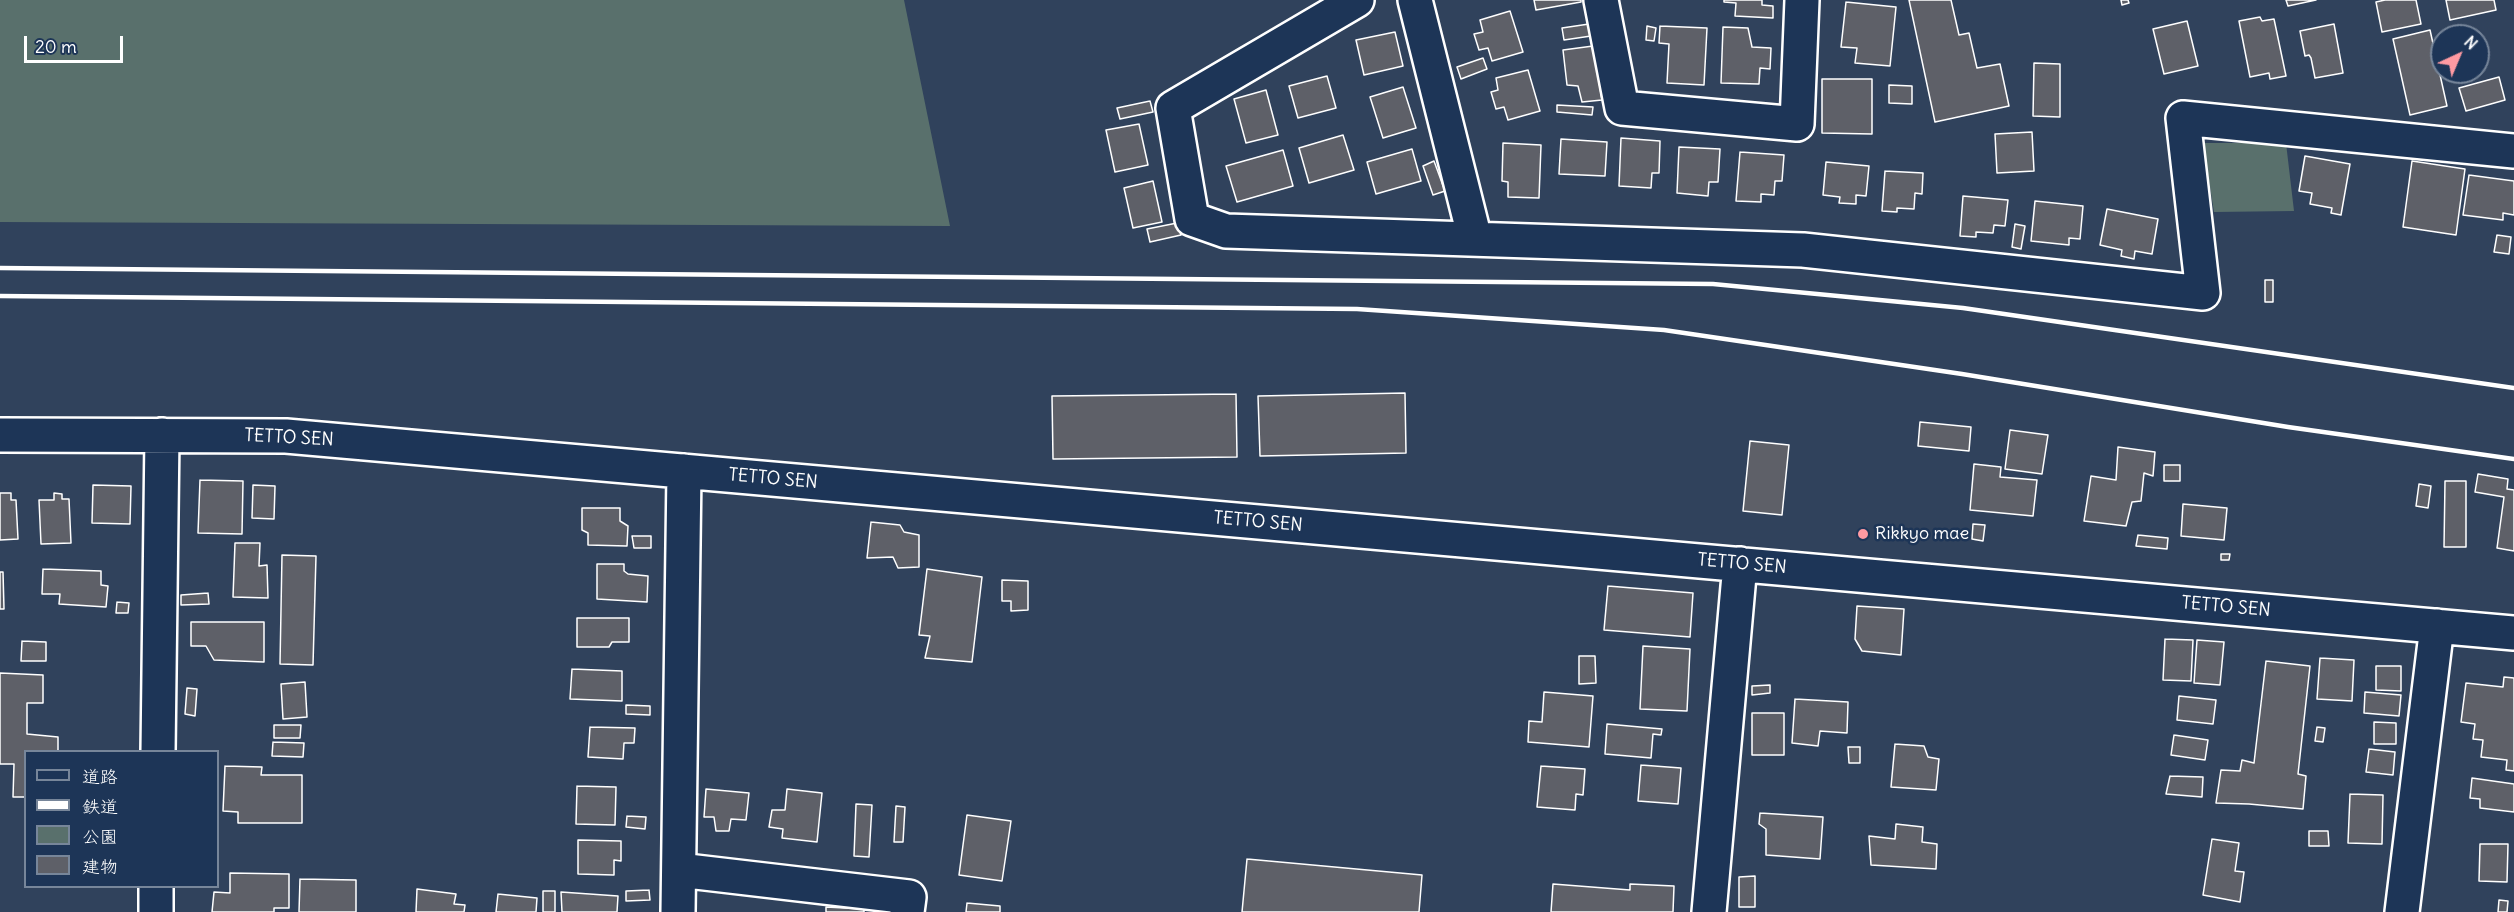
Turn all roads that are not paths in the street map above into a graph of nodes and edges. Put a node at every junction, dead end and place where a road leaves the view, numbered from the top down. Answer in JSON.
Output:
{"nodes":[{"id":1,"x":1357,"y":0,"type":"edge"},
{"id":2,"x":1415,"y":0,"type":"edge"},
{"id":3,"x":1601,"y":0,"type":"edge"},
{"id":4,"x":1802,"y":0,"type":"edge"},
{"id":5,"x":2514,"y":152,"type":"edge"},
{"id":6,"x":1475,"y":239,"type":"junction"},
{"id":7,"x":0,"y":435,"type":"edge"},
{"id":8,"x":162,"y":435,"type":"junction"},
{"id":9,"x":684,"y":471,"type":"junction"},
{"id":10,"x":1740,"y":564,"type":"junction"},
{"id":11,"x":2437,"y":626,"type":"junction"},
{"id":12,"x":2514,"y":633,"type":"edge"},
{"id":13,"x":158,"y":750,"type":"edge"},
{"id":14,"x":679,"y":870,"type":"junction"},
{"id":15,"x":156,"y":888,"type":"edge"},
{"id":16,"x":156,"y":912,"type":"edge"},
{"id":17,"x":678,"y":912,"type":"edge"},
{"id":18,"x":907,"y":912,"type":"edge"},
{"id":19,"x":1708,"y":912,"type":"edge"},
{"id":20,"x":2402,"y":912,"type":"edge"}],
"edges":[{"from":1,"to":6,"type":"street"},
{"from":2,"to":6,"type":"street"},
{"from":3,"to":4,"type":"street"},
{"from":5,"to":6,"type":"street"},
{"from":7,"to":8,"type":"street","name":"TETTO SEN"},
{"from":8,"to":9,"type":"street","name":"TETTO SEN"},
{"from":8,"to":13,"type":"street"},
{"from":9,"to":10,"type":"street","name":"TETTO SEN"},
{"from":9,"to":14,"type":"street"},
{"from":10,"to":11,"type":"street","name":"TETTO SEN"},
{"from":10,"to":19,"type":"street"},
{"from":11,"to":12,"type":"street","name":"TETTO SEN"},
{"from":11,"to":20,"type":"street"},
{"from":14,"to":17,"type":"street"},
{"from":14,"to":18,"type":"street"},
{"from":15,"to":16,"type":"street"}]}
